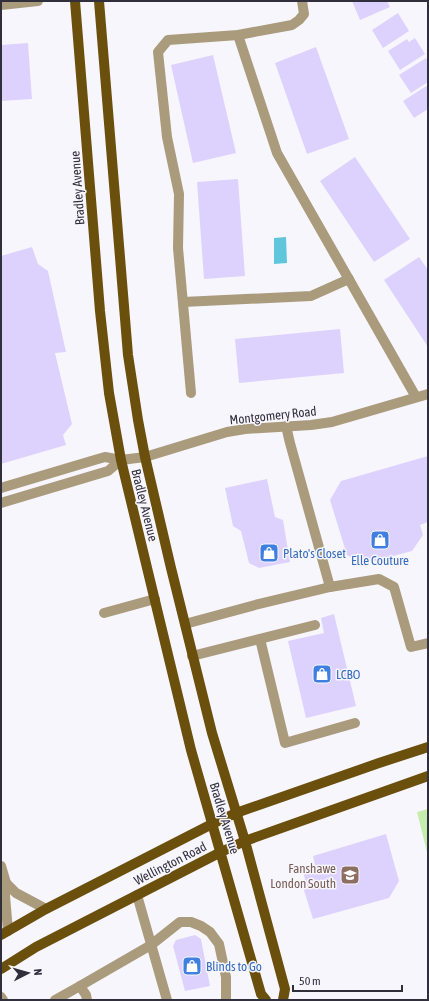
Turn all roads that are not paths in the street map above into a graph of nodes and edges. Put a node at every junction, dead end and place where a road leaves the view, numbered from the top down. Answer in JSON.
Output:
{"nodes":[{"id":1,"x":38,"y":1,"type":"edge"},
{"id":2,"x":75,"y":1,"type":"edge"},
{"id":3,"x":99,"y":1,"type":"edge"},
{"id":4,"x":302,"y":1,"type":"edge"},
{"id":5,"x":1,"y":5,"type":"edge"},
{"id":6,"x":238,"y":35,"type":"junction"},
{"id":7,"x":349,"y":279,"type":"junction"},
{"id":8,"x":183,"y":302,"type":"junction"},
{"id":9,"x":191,"y":393,"type":"dead end"},
{"id":10,"x":428,"y":394,"type":"edge"},
{"id":11,"x":416,"y":397,"type":"junction"},
{"id":12,"x":286,"y":426,"type":"junction"},
{"id":13,"x":145,"y":457,"type":"junction"},
{"id":14,"x":121,"y":460,"type":"junction"},
{"id":15,"x":1,"y":488,"type":"edge"},
{"id":16,"x":1,"y":503,"type":"edge"},
{"id":17,"x":330,"y":587,"type":"junction"},
{"id":18,"x":155,"y":599,"type":"junction"},
{"id":19,"x":104,"y":613,"type":"dead end"},
{"id":20,"x":185,"y":624,"type":"junction"},
{"id":21,"x":315,"y":625,"type":"dead end"},
{"id":22,"x":260,"y":639,"type":"junction"},
{"id":23,"x":428,"y":643,"type":"edge"},
{"id":24,"x":192,"y":656,"type":"junction"},
{"id":25,"x":355,"y":723,"type":"dead end"},
{"id":26,"x":428,"y":747,"type":"edge"},
{"id":27,"x":428,"y":776,"type":"edge"},
{"id":28,"x":236,"y":814,"type":"junction"},
{"id":29,"x":212,"y":824,"type":"junction"},
{"id":30,"x":245,"y":841,"type":"junction"},
{"id":31,"x":221,"y":852,"type":"junction"},
{"id":32,"x":1,"y":866,"type":"edge"},
{"id":33,"x":6,"y":883,"type":"junction"},
{"id":34,"x":137,"y":895,"type":"junction"},
{"id":35,"x":46,"y":908,"type":"junction"},
{"id":36,"x":4,"y":933,"type":"edge"},
{"id":37,"x":151,"y":945,"type":"junction"},
{"id":38,"x":1,"y":969,"type":"edge"},
{"id":39,"x":80,"y":986,"type":"junction"},
{"id":40,"x":1,"y":997,"type":"edge"},
{"id":41,"x":3,"y":1000,"type":"edge"},
{"id":42,"x":55,"y":1000,"type":"edge"},
{"id":43,"x":87,"y":1000,"type":"edge"},
{"id":44,"x":167,"y":1000,"type":"edge"},
{"id":45,"x":225,"y":1000,"type":"edge"},
{"id":46,"x":266,"y":1000,"type":"edge"},
{"id":47,"x":283,"y":1000,"type":"edge"}],
"edges":[{"from":1,"to":5,"type":"street"},
{"from":2,"to":14,"type":"main road","name":"Bradley Avenue"},
{"from":3,"to":13,"type":"main road","name":"Bradley Avenue"},
{"from":4,"to":6,"type":"street"},
{"from":6,"to":7,"type":"street"},
{"from":6,"to":8,"type":"street"},
{"from":7,"to":8,"type":"street"},
{"from":7,"to":11,"type":"street"},
{"from":8,"to":9,"type":"street"},
{"from":10,"to":11,"type":"street","name":"Montgomery Road"},
{"from":11,"to":12,"type":"street","name":"Montgomery Road"},
{"from":12,"to":13,"type":"street","name":"Montgomery Road"},
{"from":12,"to":17,"type":"street"},
{"from":13,"to":14,"type":"street","name":"Montgomery Road"},
{"from":13,"to":20,"type":"main road","name":"Bradley Avenue"},
{"from":14,"to":15,"type":"street","name":"Montgomery Road"},
{"from":14,"to":16,"type":"street"},
{"from":14,"to":18,"type":"main road","name":"Bradley Avenue"},
{"from":17,"to":20,"type":"street"},
{"from":17,"to":23,"type":"street"},
{"from":18,"to":19,"type":"street"},
{"from":18,"to":29,"type":"main road","name":"Bradley Avenue"},
{"from":20,"to":24,"type":"main road","name":"Bradley Avenue"},
{"from":21,"to":22,"type":"street"},
{"from":22,"to":24,"type":"street"},
{"from":22,"to":25,"type":"street"},
{"from":24,"to":28,"type":"main road","name":"Bradley Avenue"},
{"from":26,"to":28,"type":"main road","name":"Wellington Road"},
{"from":27,"to":30,"type":"main road","name":"Wellington Road"},
{"from":28,"to":29,"type":"main road","name":"Wellington Road"},
{"from":28,"to":30,"type":"main road","name":"Bradley Avenue"},
{"from":29,"to":31,"type":"main road","name":"Bradley Avenue"},
{"from":29,"to":35,"type":"main road","name":"Wellington Road"},
{"from":30,"to":31,"type":"main road","name":"Wellington Road"},
{"from":30,"to":47,"type":"main road","name":"Bradley Avenue"},
{"from":31,"to":34,"type":"main road","name":"Wellington Road"},
{"from":31,"to":46,"type":"main road","name":"Bradley Avenue"},
{"from":32,"to":33,"type":"street"},
{"from":33,"to":35,"type":"street"},
{"from":33,"to":36,"type":"street"},
{"from":34,"to":37,"type":"street"},
{"from":34,"to":38,"type":"main road","name":"Wellington Road"},
{"from":35,"to":36,"type":"main road","name":"Wellington Road"},
{"from":37,"to":39,"type":"street"},
{"from":37,"to":44,"type":"street"},
{"from":37,"to":45,"type":"street"},
{"from":39,"to":42,"type":"street"},
{"from":39,"to":43,"type":"street"},
{"from":40,"to":41,"type":"street"}]}
